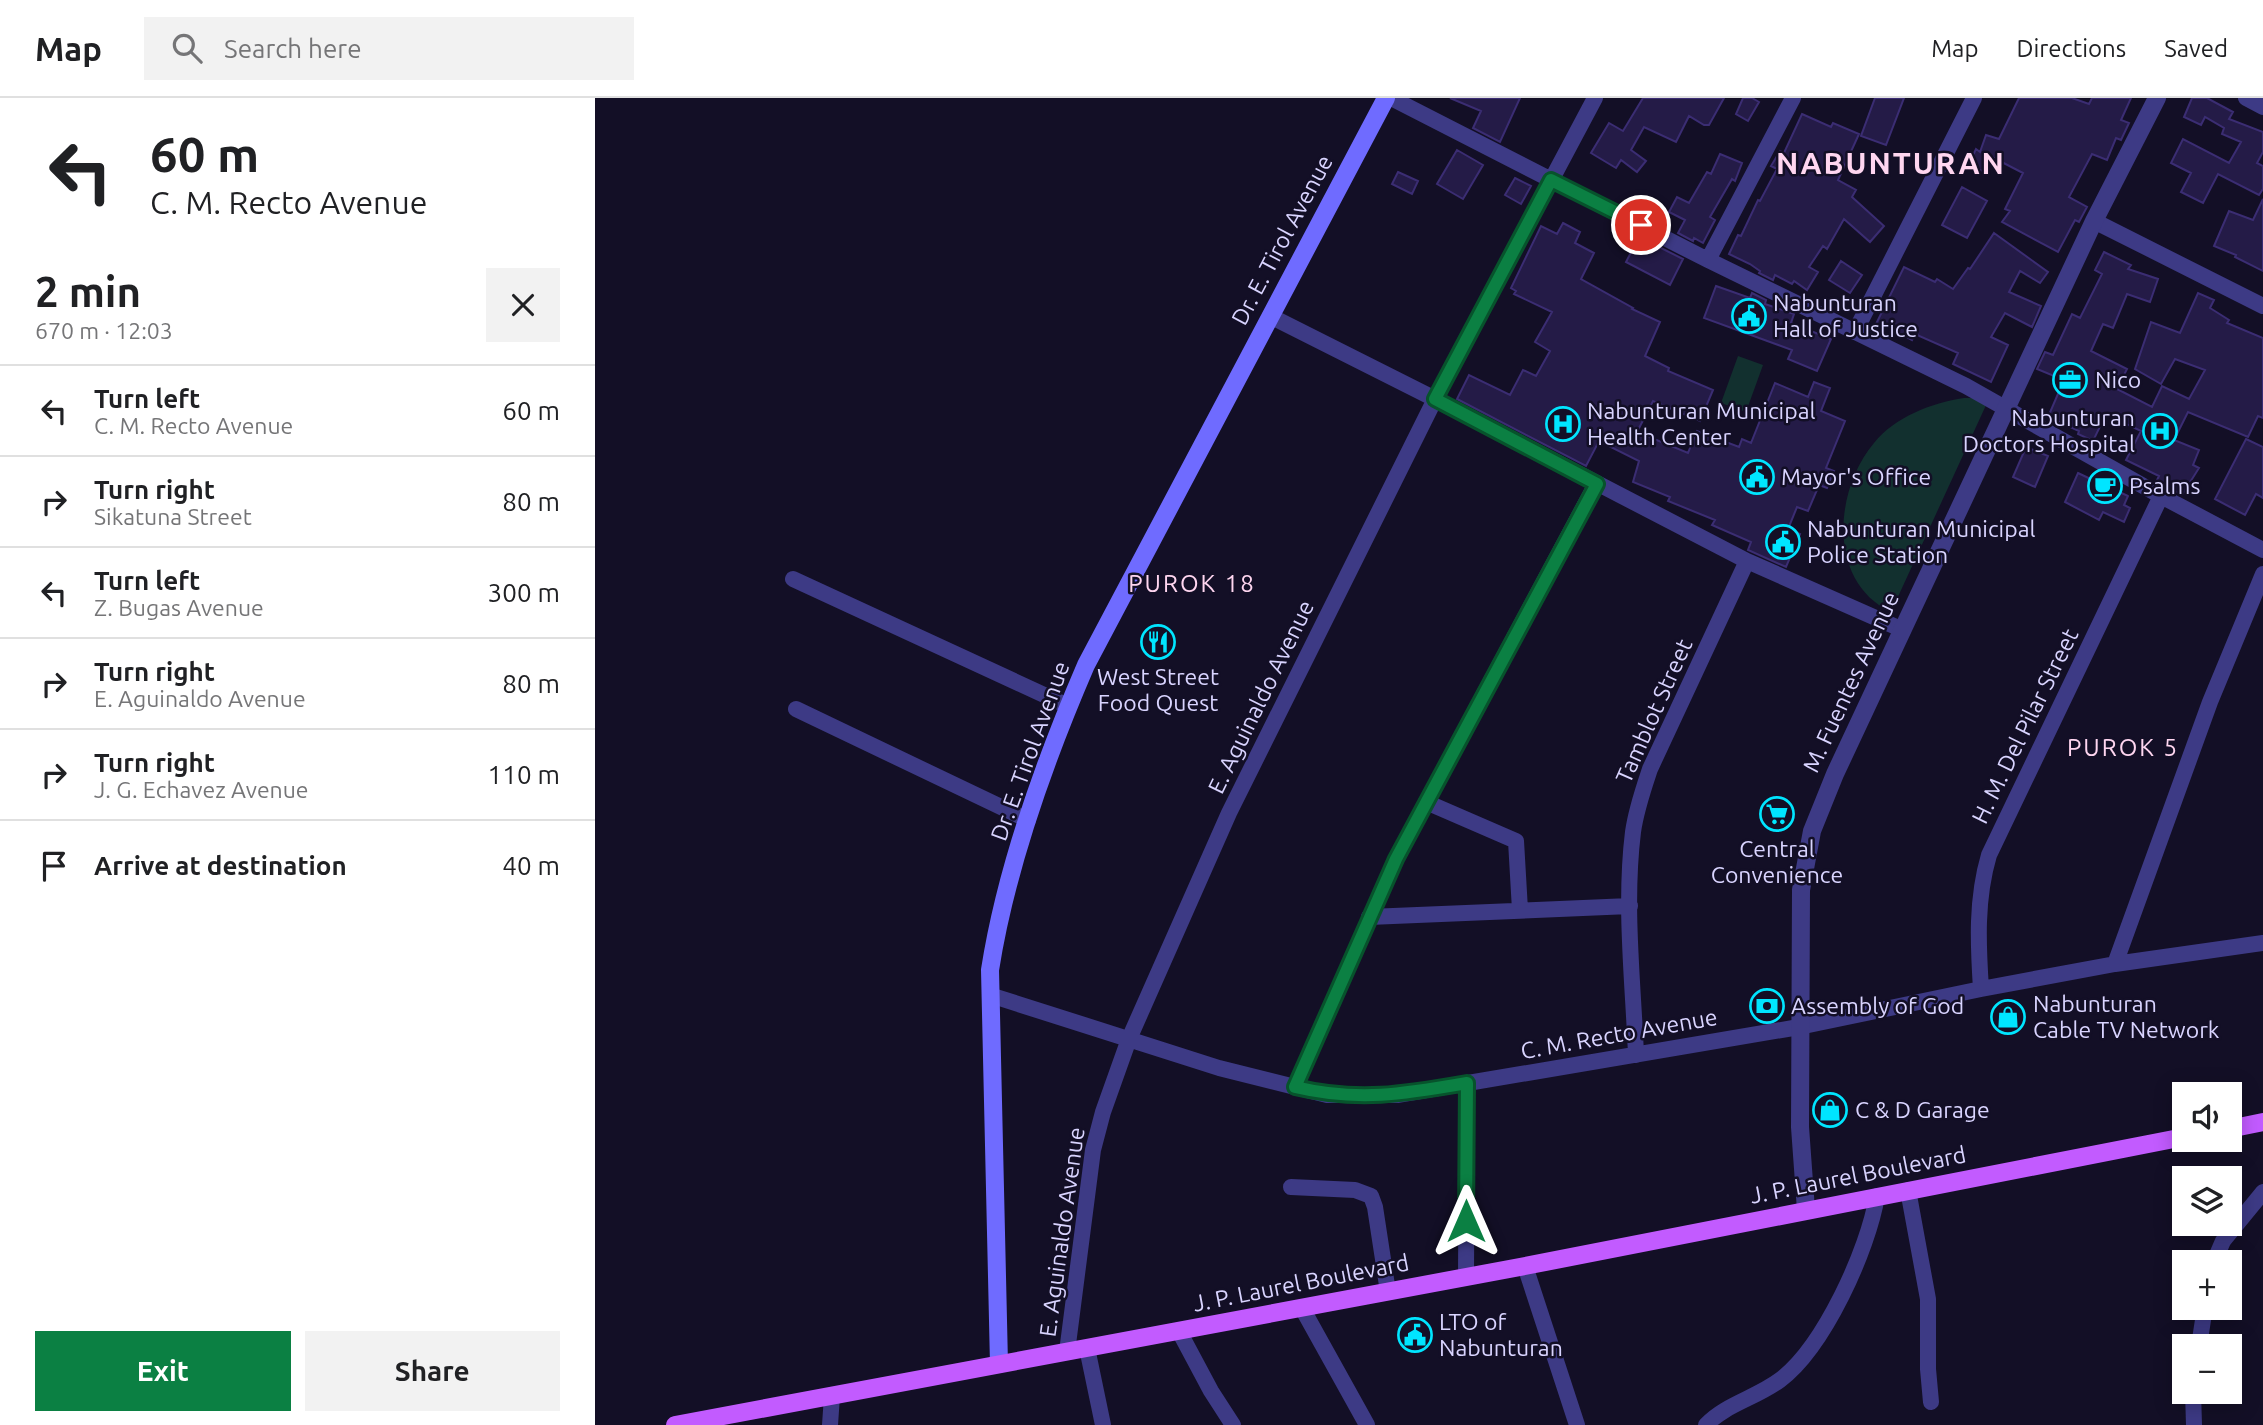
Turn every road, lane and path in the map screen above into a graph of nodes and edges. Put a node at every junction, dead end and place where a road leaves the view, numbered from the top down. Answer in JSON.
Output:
{"nodes":[{"id":1,"x":1386,"y":98,"type":"edge"},
{"id":2,"x":1391,"y":98,"type":"edge"},
{"id":3,"x":1595,"y":98,"type":"edge"},
{"id":4,"x":1793,"y":98,"type":"edge"},
{"id":5,"x":1974,"y":98,"type":"edge"},
{"id":6,"x":2157,"y":98,"type":"edge"},
{"id":7,"x":2246,"y":98,"type":"edge"},
{"id":8,"x":2263,"y":107,"type":"edge"},
{"id":9,"x":1551,"y":180,"type":"junction"},
{"id":10,"x":2094,"y":221,"type":"junction"},
{"id":11,"x":1708,"y":260,"type":"junction"},
{"id":12,"x":2263,"y":306,"type":"edge"},
{"id":13,"x":1270,"y":316,"type":"junction"},
{"id":14,"x":1855,"y":332,"type":"junction"},
{"id":15,"x":1435,"y":399,"type":"junction"},
{"id":16,"x":2007,"y":407,"type":"junction"},
{"id":17,"x":1597,"y":484,"type":"junction"},
{"id":18,"x":2161,"y":496,"type":"junction"},
{"id":19,"x":2263,"y":550,"type":"edge"},
{"id":20,"x":1747,"y":561,"type":"junction"},
{"id":21,"x":2263,"y":574,"type":"edge"},
{"id":22,"x":793,"y":579,"type":"dead end"},
{"id":23,"x":1903,"y":630,"type":"junction"},
{"id":24,"x":1068,"y":706,"type":"junction"},
{"id":25,"x":796,"y":709,"type":"dead end"},
{"id":26,"x":1426,"y":802,"type":"junction"},
{"id":27,"x":1028,"y":820,"type":"junction"},
{"id":28,"x":1630,"y":906,"type":"junction"},
{"id":29,"x":1520,"y":910,"type":"junction"},
{"id":30,"x":1369,"y":916,"type":"junction"},
{"id":31,"x":2263,"y":943,"type":"edge"},
{"id":32,"x":2115,"y":964,"type":"junction"},
{"id":33,"x":1981,"y":989,"type":"junction"},
{"id":34,"x":990,"y":995,"type":"junction"},
{"id":35,"x":1799,"y":1027,"type":"junction"},
{"id":36,"x":1129,"y":1039,"type":"junction"},
{"id":37,"x":1636,"y":1055,"type":"junction"},
{"id":38,"x":1467,"y":1083,"type":"junction"},
{"id":39,"x":1295,"y":1087,"type":"junction"},
{"id":40,"x":2263,"y":1122,"type":"edge"},
{"id":41,"x":2242,"y":1126,"type":"edge"},
{"id":42,"x":2172,"y":1140,"type":"edge"},
{"id":43,"x":1291,"y":1187,"type":"dead end"},
{"id":44,"x":1908,"y":1190,"type":"junction"},
{"id":45,"x":2263,"y":1192,"type":"edge"},
{"id":46,"x":1877,"y":1196,"type":"junction"},
{"id":47,"x":1806,"y":1210,"type":"junction"},
{"id":48,"x":2219,"y":1250,"type":"edge"},
{"id":49,"x":1525,"y":1266,"type":"junction"},
{"id":50,"x":1466,"y":1277,"type":"junction"},
{"id":51,"x":1388,"y":1292,"type":"junction"},
{"id":52,"x":1301,"y":1308,"type":"junction"},
{"id":53,"x":1179,"y":1331,"type":"junction"},
{"id":54,"x":1087,"y":1348,"type":"junction"},
{"id":55,"x":1067,"y":1352,"type":"junction"},
{"id":56,"x":999,"y":1364,"type":"junction"},
{"id":57,"x":832,"y":1396,"type":"junction"},
{"id":58,"x":1931,"y":1402,"type":"dead end"},
{"id":59,"x":2193,"y":1404,"type":"edge"},
{"id":60,"x":727,"y":1420,"type":"edge"},
{"id":61,"x":675,"y":1425,"type":"edge"},
{"id":62,"x":830,"y":1425,"type":"edge"},
{"id":63,"x":1103,"y":1425,"type":"edge"},
{"id":64,"x":1233,"y":1425,"type":"edge"},
{"id":65,"x":1367,"y":1425,"type":"edge"},
{"id":66,"x":1577,"y":1425,"type":"edge"},
{"id":67,"x":1706,"y":1425,"type":"edge"},
{"id":68,"x":2194,"y":1425,"type":"edge"}],
"edges":[{"from":1,"to":13,"type":"main road","name":"Dr. E. Tirol Avenue"},
{"from":2,"to":9,"type":"street"},
{"from":3,"to":9,"type":"street","name":"E. Aguinaldo Avenue"},
{"from":4,"to":11,"type":"street"},
{"from":5,"to":14,"type":"street"},
{"from":6,"to":10,"type":"street","name":"M. Fuentes Avenue"},
{"from":7,"to":8,"type":"street"},
{"from":9,"to":11,"type":"street"},
{"from":9,"to":15,"type":"street","name":"E. Aguinaldo Avenue"},
{"from":10,"to":12,"type":"street"},
{"from":10,"to":16,"type":"street","name":"M. Fuentes Avenue"},
{"from":11,"to":14,"type":"street"},
{"from":13,"to":15,"type":"street"},
{"from":13,"to":24,"type":"main road","name":"Dr. E. Tirol Avenue"},
{"from":14,"to":16,"type":"street"},
{"from":15,"to":17,"type":"street"},
{"from":15,"to":36,"type":"street","name":"E. Aguinaldo Avenue"},
{"from":16,"to":18,"type":"street"},
{"from":16,"to":23,"type":"street","name":"M. Fuentes Avenue"},
{"from":17,"to":20,"type":"street"},
{"from":17,"to":26,"type":"street"},
{"from":18,"to":19,"type":"street"},
{"from":18,"to":33,"type":"street","name":"H. M. Del Pilar Street"},
{"from":20,"to":23,"type":"street"},
{"from":20,"to":28,"type":"street","name":"Tamblot Street"},
{"from":21,"to":32,"type":"street"},
{"from":22,"to":24,"type":"street"},
{"from":23,"to":35,"type":"street","name":"M. Fuentes Avenue"},
{"from":24,"to":27,"type":"main road","name":"Dr. E. Tirol Avenue"},
{"from":25,"to":27,"type":"street"},
{"from":26,"to":29,"type":"street"},
{"from":26,"to":30,"type":"street"},
{"from":27,"to":34,"type":"main road","name":"Dr. E. Tirol Avenue"},
{"from":28,"to":29,"type":"street"},
{"from":28,"to":37,"type":"street","name":"Tamblot Street"},
{"from":29,"to":30,"type":"street"},
{"from":30,"to":39,"type":"street"},
{"from":31,"to":32,"type":"street","name":"C. M. Recto Avenue"},
{"from":32,"to":33,"type":"street","name":"C. M. Recto Avenue"},
{"from":33,"to":35,"type":"street","name":"C. M. Recto Avenue"},
{"from":34,"to":36,"type":"street","name":"C. M. Recto Avenue"},
{"from":34,"to":56,"type":"main road","name":"Dr. E. Tirol Avenue"},
{"from":35,"to":37,"type":"street","name":"C. M. Recto Avenue"},
{"from":35,"to":47,"type":"street","name":"M. Fuentes Avenue"},
{"from":36,"to":39,"type":"street","name":"C. M. Recto Avenue"},
{"from":36,"to":55,"type":"street","name":"E. Aguinaldo Avenue"},
{"from":37,"to":38,"type":"street","name":"C. M. Recto Avenue"},
{"from":38,"to":39,"type":"street","name":"C. M. Recto Avenue"},
{"from":38,"to":50,"type":"street"},
{"from":40,"to":41,"type":"main road"},
{"from":42,"to":44,"type":"main road","name":"J. P. Laurel Boulevard"},
{"from":43,"to":51,"type":"street"},
{"from":44,"to":46,"type":"main road","name":"J. P. Laurel Boulevard"},
{"from":44,"to":58,"type":"street"},
{"from":45,"to":48,"type":"street"},
{"from":46,"to":47,"type":"main road","name":"J. P. Laurel Boulevard"},
{"from":46,"to":67,"type":"street"},
{"from":47,"to":49,"type":"main road","name":"J. P. Laurel Boulevard"},
{"from":49,"to":50,"type":"main road","name":"J. P. Laurel Boulevard"},
{"from":49,"to":66,"type":"street"},
{"from":50,"to":51,"type":"main road","name":"J. P. Laurel Boulevard"},
{"from":51,"to":52,"type":"main road","name":"J. P. Laurel Boulevard"},
{"from":52,"to":53,"type":"main road","name":"J. P. Laurel Boulevard"},
{"from":52,"to":65,"type":"street"},
{"from":53,"to":54,"type":"main road","name":"J. P. Laurel Boulevard"},
{"from":53,"to":64,"type":"street"},
{"from":54,"to":55,"type":"main road","name":"J. P. Laurel Boulevard"},
{"from":54,"to":63,"type":"street"},
{"from":55,"to":56,"type":"main road","name":"J. P. Laurel Boulevard"},
{"from":56,"to":57,"type":"main road","name":"J. P. Laurel Boulevard"},
{"from":57,"to":60,"type":"main road","name":"J. P. Laurel Boulevard"},
{"from":57,"to":62,"type":"street"},
{"from":59,"to":68,"type":"street"},
{"from":60,"to":61,"type":"main road","name":"J. P. Laurel Boulevard"}]}
